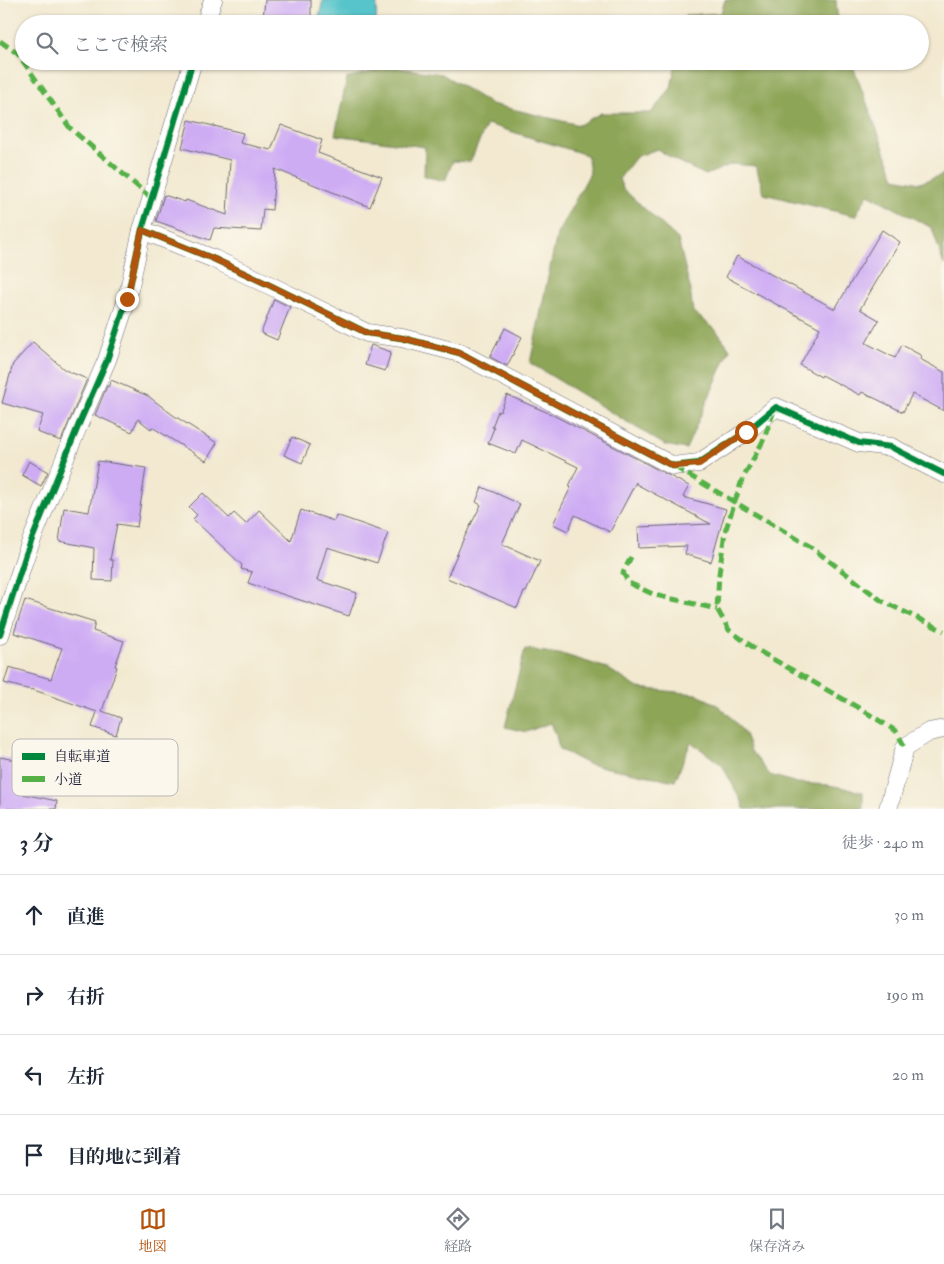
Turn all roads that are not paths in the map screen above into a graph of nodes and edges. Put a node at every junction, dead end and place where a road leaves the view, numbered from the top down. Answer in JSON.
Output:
{"nodes":[{"id":1,"x":213,"y":0,"type":"edge"},
{"id":2,"x":208,"y":15,"type":"edge"},
{"id":3,"x":191,"y":70,"type":"edge"},
{"id":4,"x":142,"y":230,"type":"junction"},
{"id":5,"x":944,"y":474,"type":"edge"},
{"id":6,"x":0,"y":635,"type":"edge"},
{"id":7,"x":944,"y":729,"type":"edge"},
{"id":8,"x":888,"y":809,"type":"edge"}],
"edges":[{"from":1,"to":2,"type":"street"},
{"from":3,"to":4,"type":"street"},
{"from":4,"to":5,"type":"street"},
{"from":4,"to":6,"type":"street"},
{"from":7,"to":8,"type":"street"}]}
